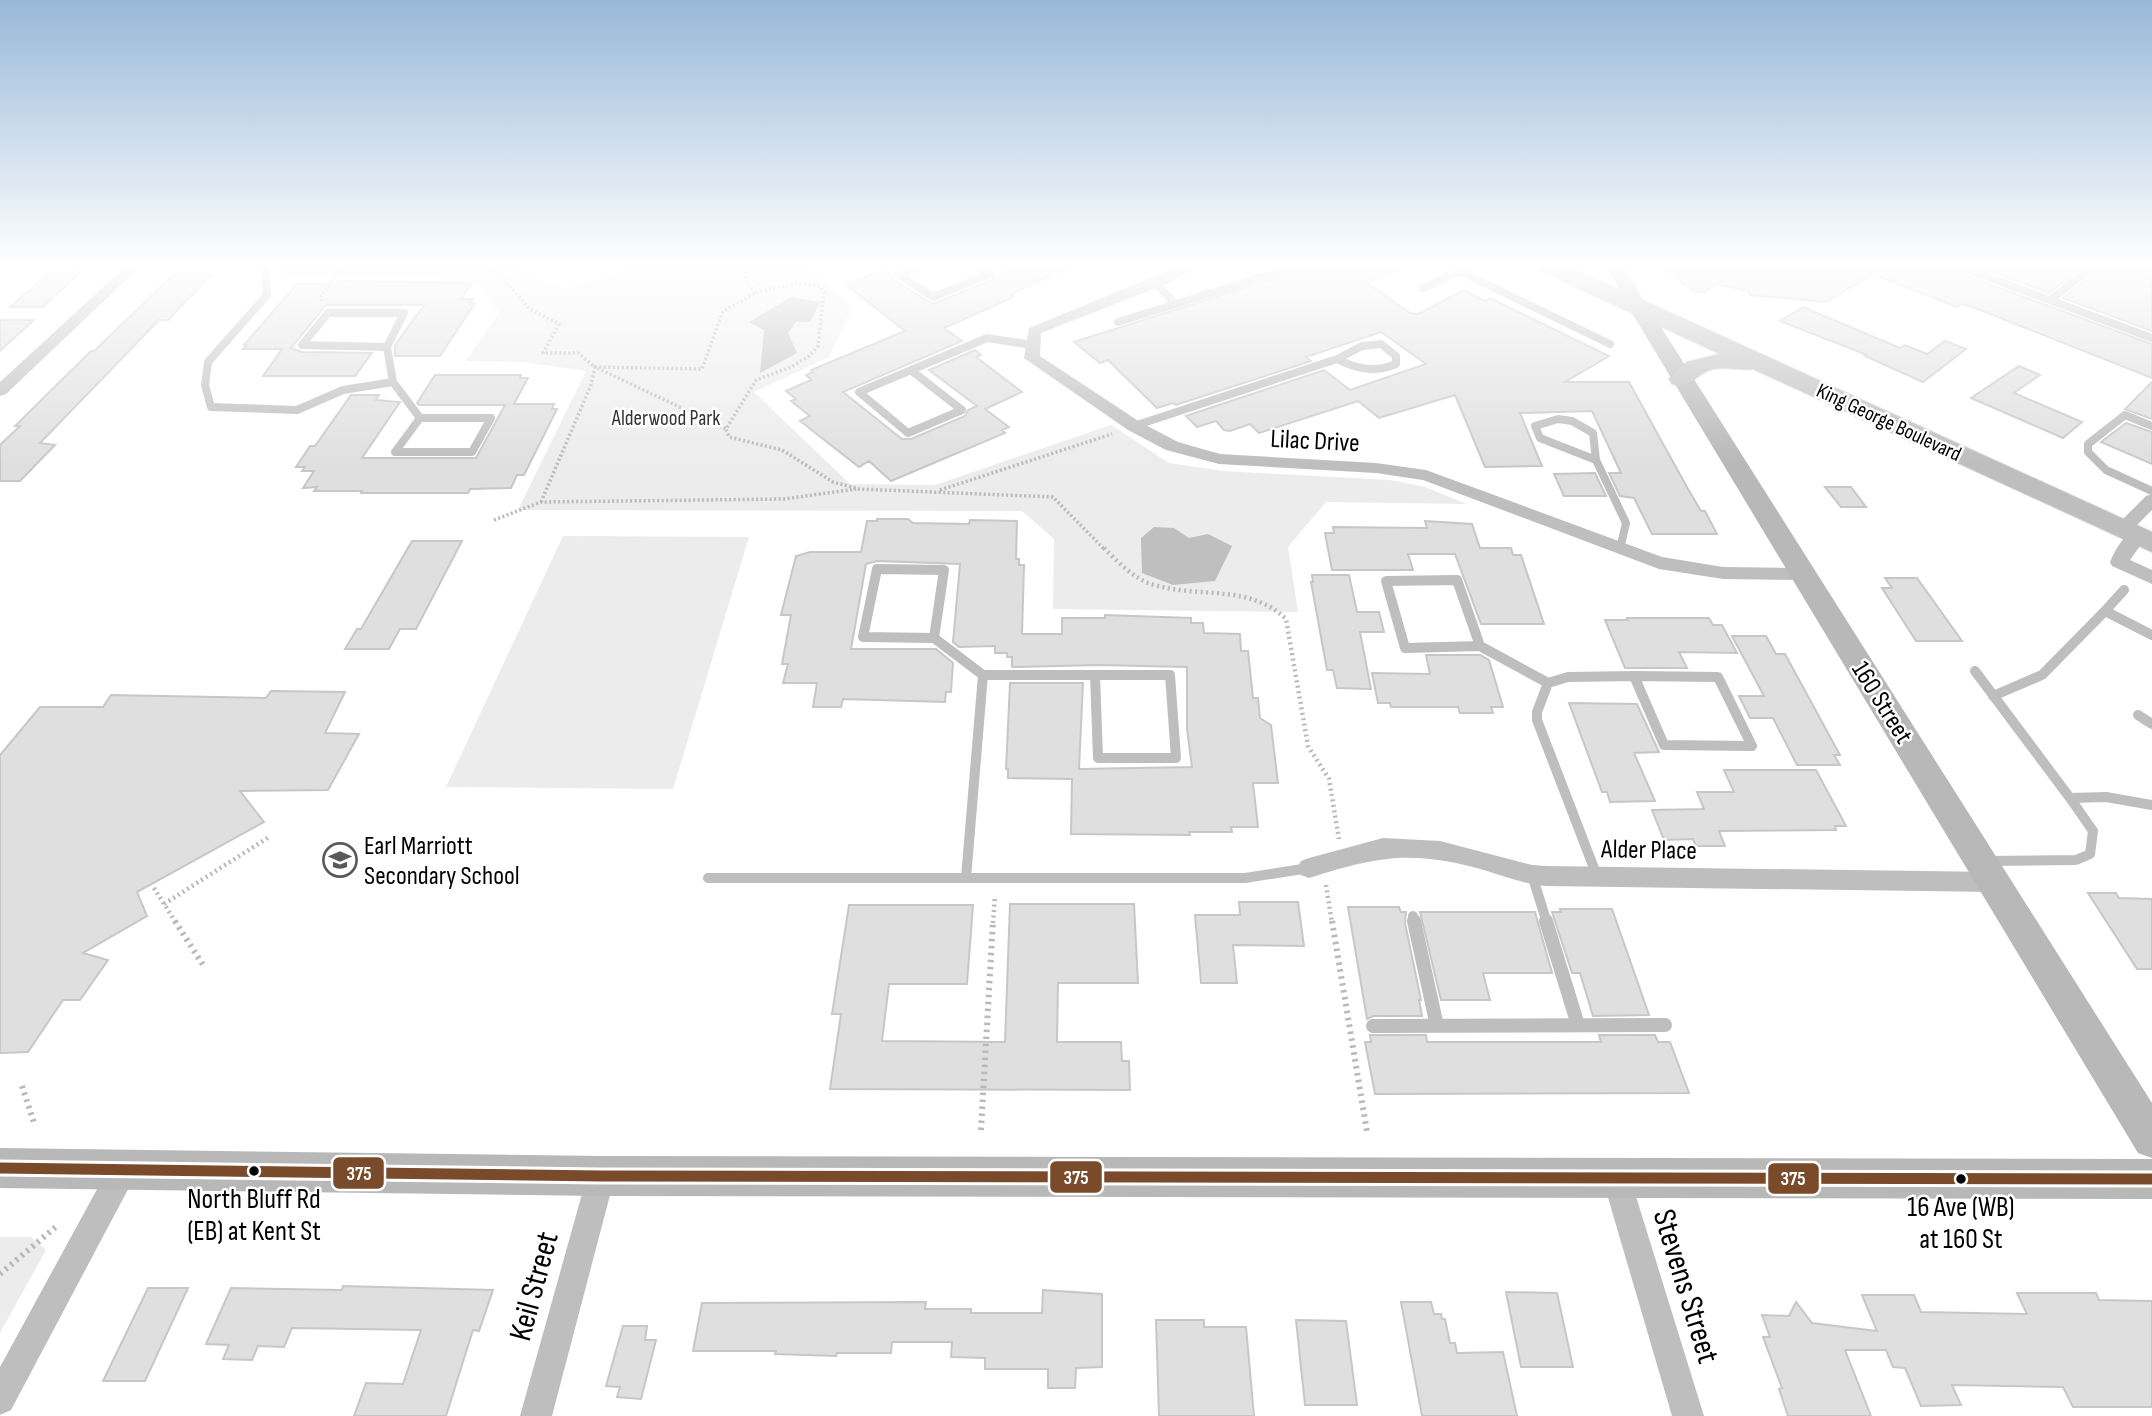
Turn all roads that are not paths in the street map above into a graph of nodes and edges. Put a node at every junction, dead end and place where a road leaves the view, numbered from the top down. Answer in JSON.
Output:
{"nodes":[{"id":1,"x":63,"y":332,"type":"edge"},
{"id":2,"x":234,"y":332,"type":"edge"},
{"id":3,"x":312,"y":332,"type":"edge"},
{"id":4,"x":394,"y":332,"type":"edge"},
{"id":5,"x":1034,"y":332,"type":"edge"},
{"id":6,"x":1585,"y":332,"type":"edge"},
{"id":7,"x":1653,"y":332,"type":"edge"},
{"id":8,"x":1692,"y":332,"type":"edge"},
{"id":9,"x":1610,"y":344,"type":"dead end"},
{"id":10,"x":1033,"y":345,"type":"junction"},
{"id":11,"x":387,"y":347,"type":"junction"},
{"id":12,"x":1337,"y":359,"type":"junction"},
{"id":13,"x":1765,"y":365,"type":"junction"},
{"id":14,"x":912,"y":371,"type":"junction"},
{"id":15,"x":1681,"y":379,"type":"junction"},
{"id":16,"x":393,"y":382,"type":"junction"},
{"id":17,"x":0,"y":391,"type":"edge"},
{"id":18,"x":420,"y":418,"type":"junction"},
{"id":19,"x":1134,"y":426,"type":"junction"},
{"id":20,"x":2152,"y":426,"type":"edge"},
{"id":21,"x":1597,"y":460,"type":"junction"},
{"id":22,"x":2152,"y":491,"type":"edge"},
{"id":23,"x":2152,"y":500,"type":"edge"},
{"id":24,"x":2142,"y":537,"type":"edge"},
{"id":25,"x":1620,"y":549,"type":"junction"},
{"id":26,"x":1803,"y":574,"type":"junction"},
{"id":27,"x":2152,"y":578,"type":"edge"},
{"id":28,"x":2124,"y":590,"type":"dead end"},
{"id":29,"x":2105,"y":611,"type":"junction"},
{"id":30,"x":2152,"y":635,"type":"edge"},
{"id":31,"x":934,"y":639,"type":"junction"},
{"id":32,"x":1480,"y":646,"type":"junction"},
{"id":33,"x":1975,"y":671,"type":"dead end"},
{"id":34,"x":1095,"y":673,"type":"junction"},
{"id":35,"x":983,"y":675,"type":"junction"},
{"id":36,"x":1634,"y":676,"type":"junction"},
{"id":37,"x":1548,"y":683,"type":"junction"},
{"id":38,"x":1993,"y":696,"type":"junction"},
{"id":39,"x":2138,"y":715,"type":"dead end"},
{"id":40,"x":2152,"y":724,"type":"edge"},
{"id":41,"x":2070,"y":798,"type":"junction"},
{"id":42,"x":2152,"y":805,"type":"edge"},
{"id":43,"x":1988,"y":871,"type":"junction"},
{"id":44,"x":1532,"y":875,"type":"junction"},
{"id":45,"x":1318,"y":876,"type":"joint"},
{"id":46,"x":1597,"y":876,"type":"junction"},
{"id":47,"x":708,"y":878,"type":"dead end"},
{"id":48,"x":966,"y":878,"type":"junction"},
{"id":49,"x":1413,"y":916,"type":"dead end"},
{"id":50,"x":1578,"y":1025,"type":"junction"},
{"id":51,"x":1665,"y":1025,"type":"dead end"},
{"id":52,"x":1373,"y":1026,"type":"dead end"},
{"id":53,"x":1437,"y":1026,"type":"junction"},
{"id":54,"x":2152,"y":1139,"type":"edge"},
{"id":55,"x":0,"y":1168,"type":"edge"},
{"id":56,"x":123,"y":1170,"type":"junction"},
{"id":57,"x":601,"y":1176,"type":"junction"},
{"id":58,"x":1616,"y":1177,"type":"junction"},
{"id":59,"x":2152,"y":1179,"type":"edge"},
{"id":60,"x":0,"y":1399,"type":"edge"},
{"id":61,"x":536,"y":1416,"type":"edge"},
{"id":62,"x":1688,"y":1416,"type":"edge"}],
"edges":[{"from":1,"to":17,"type":"street"},
{"from":2,"to":16,"type":"lane"},
{"from":3,"to":11,"type":"lane"},
{"from":4,"to":11,"type":"lane"},
{"from":5,"to":10,"type":"street"},
{"from":6,"to":9,"type":"lane"},
{"from":7,"to":15,"type":"main road","name":"160 Street"},
{"from":8,"to":13,"type":"main road","name":"King George Boulevard"},
{"from":10,"to":14,"type":"lane"},
{"from":10,"to":19,"type":"street","name":"Lilac Drive"},
{"from":11,"to":16,"type":"lane"},
{"from":12,"to":12,"type":"lane"},
{"from":12,"to":19,"type":"lane"},
{"from":13,"to":15,"type":"main road"},
{"from":13,"to":24,"type":"main road","name":"King George Boulevard"},
{"from":14,"to":14,"type":"lane"},
{"from":15,"to":26,"type":"main road","name":"160 Street"},
{"from":16,"to":18,"type":"lane"},
{"from":18,"to":18,"type":"lane"},
{"from":19,"to":25,"type":"street","name":"Lilac Drive"},
{"from":20,"to":22,"type":"lane"},
{"from":21,"to":21,"type":"lane"},
{"from":21,"to":25,"type":"lane"},
{"from":23,"to":24,"type":"street"},
{"from":24,"to":27,"type":"street"},
{"from":25,"to":26,"type":"street","name":"Lilac Drive"},
{"from":26,"to":43,"type":"main road","name":"160 Street"},
{"from":28,"to":29,"type":"lane"},
{"from":29,"to":30,"type":"lane"},
{"from":29,"to":38,"type":"lane"},
{"from":31,"to":31,"type":"lane"},
{"from":31,"to":35,"type":"lane"},
{"from":32,"to":32,"type":"lane"},
{"from":32,"to":37,"type":"lane"},
{"from":33,"to":38,"type":"lane"},
{"from":34,"to":34,"type":"lane"},
{"from":34,"to":35,"type":"lane"},
{"from":35,"to":48,"type":"lane"},
{"from":36,"to":36,"type":"lane"},
{"from":36,"to":37,"type":"lane"},
{"from":37,"to":46,"type":"lane"},
{"from":38,"to":41,"type":"lane"},
{"from":39,"to":40,"type":"lane"},
{"from":41,"to":42,"type":"lane"},
{"from":41,"to":43,"type":"lane"},
{"from":43,"to":46,"type":"street","name":"Alder Place"},
{"from":43,"to":54,"type":"main road","name":"160 Street"},
{"from":44,"to":45,"type":"street","name":"Alder Place"},
{"from":44,"to":46,"type":"street","name":"Alder Place"},
{"from":44,"to":50,"type":"lane"},
{"from":45,"to":48,"type":"lane"},
{"from":47,"to":48,"type":"lane"},
{"from":49,"to":53,"type":"lane"},
{"from":50,"to":51,"type":"lane"},
{"from":50,"to":53,"type":"lane"},
{"from":52,"to":53,"type":"lane"},
{"from":55,"to":56,"type":"main road"},
{"from":56,"to":57,"type":"main road"},
{"from":56,"to":60,"type":"street"},
{"from":57,"to":58,"type":"main road"},
{"from":57,"to":61,"type":"street","name":"Keil Street"},
{"from":58,"to":59,"type":"main road"},
{"from":58,"to":62,"type":"street","name":"Stevens Street"}]}
